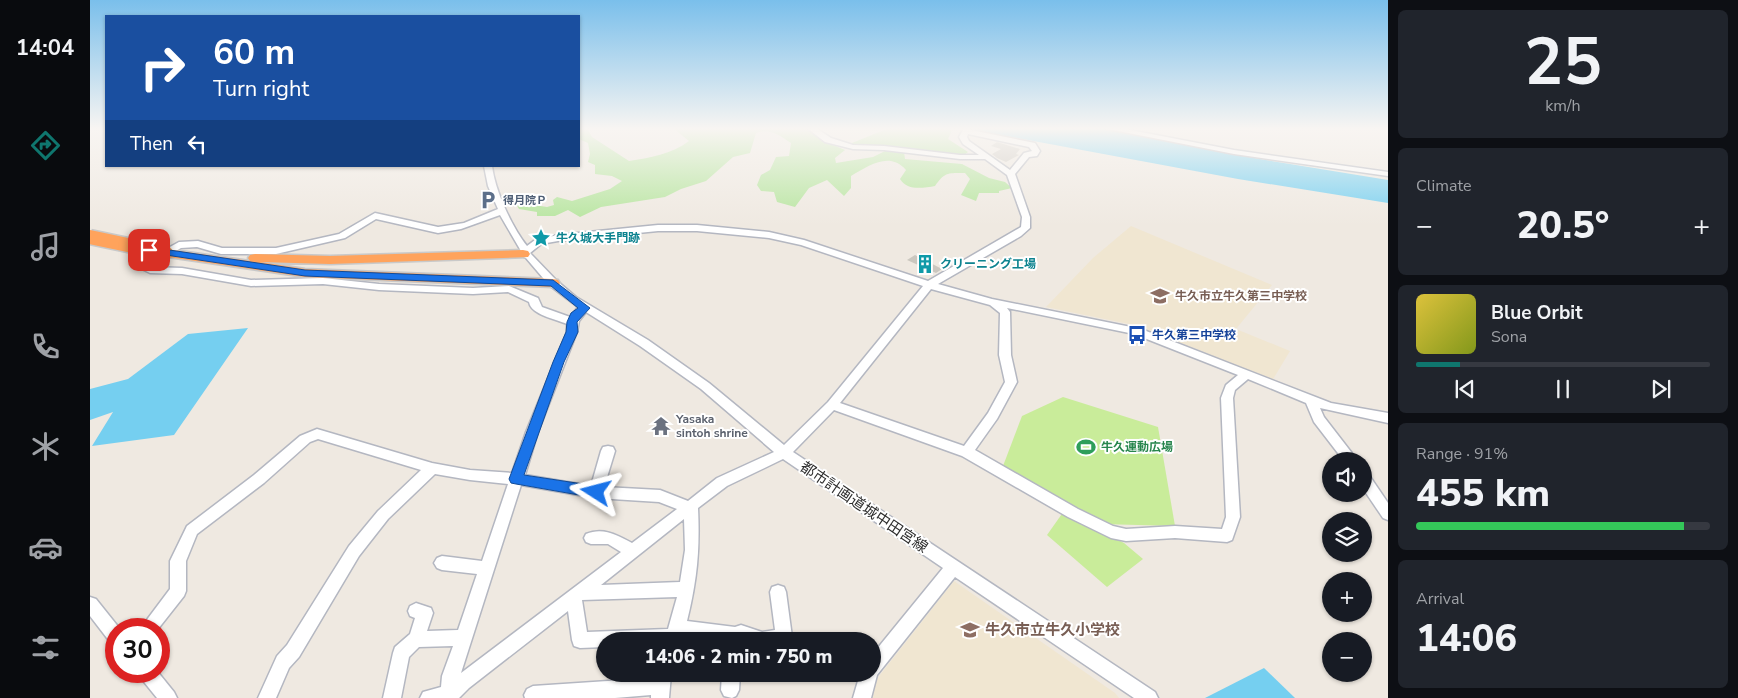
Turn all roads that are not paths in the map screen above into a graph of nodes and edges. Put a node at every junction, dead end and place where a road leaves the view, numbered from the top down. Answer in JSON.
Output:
{"nodes":[{"id":1,"x":991,"y":161,"type":"edge"},
{"id":2,"x":1022,"y":161,"type":"edge"},
{"id":3,"x":1294,"y":161,"type":"edge"},
{"id":4,"x":488,"y":167,"type":"edge"},
{"id":5,"x":1011,"y":174,"type":"junction"},
{"id":6,"x":1388,"y":174,"type":"edge"},
{"id":7,"x":504,"y":210,"type":"junction"},
{"id":8,"x":90,"y":237,"type":"edge"},
{"id":9,"x":525,"y":252,"type":"junction"},
{"id":10,"x":187,"y":256,"type":"junction"},
{"id":11,"x":553,"y":283,"type":"junction"},
{"id":12,"x":929,"y":285,"type":"junction"},
{"id":13,"x":991,"y":302,"type":"junction"},
{"id":14,"x":584,"y":308,"type":"junction"},
{"id":15,"x":572,"y":322,"type":"junction"},
{"id":16,"x":1247,"y":374,"type":"junction"},
{"id":17,"x":1311,"y":400,"type":"junction"},
{"id":18,"x":832,"y":405,"type":"junction"},
{"id":19,"x":1388,"y":418,"type":"edge"},
{"id":20,"x":608,"y":451,"type":"dead end"},
{"id":21,"x":967,"y":452,"type":"junction"},
{"id":22,"x":1344,"y":452,"type":"edge"},
{"id":23,"x":784,"y":453,"type":"junction"},
{"id":24,"x":432,"y":468,"type":"junction"},
{"id":25,"x":516,"y":479,"type":"junction"},
{"id":26,"x":1372,"y":491,"type":"edge"},
{"id":27,"x":596,"y":492,"type":"junction"},
{"id":28,"x":691,"y":508,"type":"junction"},
{"id":29,"x":1388,"y":514,"type":"edge"},
{"id":30,"x":591,"y":538,"type":"dead end"},
{"id":31,"x":632,"y":552,"type":"junction"},
{"id":32,"x":442,"y":563,"type":"dead end"},
{"id":33,"x":487,"y":568,"type":"junction"},
{"id":34,"x":952,"y":568,"type":"junction"},
{"id":35,"x":686,"y":589,"type":"junction"},
{"id":36,"x":778,"y":592,"type":"dead end"},
{"id":37,"x":576,"y":594,"type":"junction"},
{"id":38,"x":90,"y":604,"type":"edge"},
{"id":39,"x":416,"y":611,"type":"dead end"},
{"id":40,"x":158,"y":618,"type":"edge"},
{"id":41,"x":105,"y":622,"type":"edge"},
{"id":42,"x":676,"y":632,"type":"edge"},
{"id":43,"x":783,"y":632,"type":"edge"},
{"id":44,"x":463,"y":638,"type":"junction"},
{"id":45,"x":416,"y":639,"type":"junction"},
{"id":46,"x":596,"y":639,"type":"edge"},
{"id":47,"x":881,"y":658,"type":"edge"},
{"id":48,"x":867,"y":682,"type":"edge"},
{"id":49,"x":156,"y":683,"type":"edge"},
{"id":50,"x":661,"y":686,"type":"edge"},
{"id":51,"x":533,"y":695,"type":"dead end"},
{"id":52,"x":448,"y":696,"type":"edge"},
{"id":53,"x":168,"y":698,"type":"edge"},
{"id":54,"x":267,"y":698,"type":"edge"},
{"id":55,"x":392,"y":698,"type":"edge"},
{"id":56,"x":429,"y":698,"type":"edge"},
{"id":57,"x":862,"y":698,"type":"edge"},
{"id":58,"x":1149,"y":698,"type":"edge"}],
"edges":[{"from":1,"to":5,"type":"street"},
{"from":2,"to":5,"type":"street"},
{"from":3,"to":6,"type":"street"},
{"from":4,"to":7,"type":"street","name":"都市計画道城中田宮線"},
{"from":5,"to":12,"type":"street"},
{"from":7,"to":9,"type":"street","name":"都市計画道城中田宮線"},
{"from":7,"to":15,"type":"street"},
{"from":8,"to":10,"type":"highway","bridge":true},
{"from":9,"to":10,"type":"highway"},
{"from":9,"to":11,"type":"street","name":"都市計画道城中田宮線"},
{"from":9,"to":12,"type":"street"},
{"from":10,"to":11,"type":"highway"},
{"from":11,"to":14,"type":"street","name":"都市計画道城中田宮線"},
{"from":12,"to":13,"type":"street"},
{"from":12,"to":18,"type":"street"},
{"from":13,"to":16,"type":"street"},
{"from":13,"to":21,"type":"street"},
{"from":14,"to":15,"type":"street"},
{"from":14,"to":23,"type":"street","name":"都市計画道城中田宮線"},
{"from":15,"to":25,"type":"street"},
{"from":16,"to":17,"type":"street"},
{"from":16,"to":21,"type":"street"},
{"from":17,"to":19,"type":"street"},
{"from":17,"to":22,"type":"street"},
{"from":18,"to":21,"type":"street"},
{"from":18,"to":23,"type":"street"},
{"from":20,"to":27,"type":"street"},
{"from":23,"to":28,"type":"street"},
{"from":23,"to":34,"type":"street","name":"都市計画道城中田宮線"},
{"from":24,"to":25,"type":"street"},
{"from":24,"to":40,"type":"street"},
{"from":24,"to":54,"type":"street"},
{"from":25,"to":27,"type":"street"},
{"from":25,"to":33,"type":"street"},
{"from":26,"to":29,"type":"street"},
{"from":27,"to":28,"type":"street"},
{"from":28,"to":31,"type":"street"},
{"from":28,"to":35,"type":"street"},
{"from":30,"to":31,"type":"street"},
{"from":31,"to":37,"type":"street"},
{"from":32,"to":33,"type":"street"},
{"from":33,"to":44,"type":"street"},
{"from":34,"to":47,"type":"street"},
{"from":34,"to":58,"type":"street","name":"都市計画道城中田宮線"},
{"from":35,"to":37,"type":"street"},
{"from":35,"to":42,"type":"street"},
{"from":36,"to":43,"type":"street"},
{"from":37,"to":46,"type":"street"},
{"from":37,"to":52,"type":"street"},
{"from":38,"to":41,"type":"street"},
{"from":39,"to":45,"type":"street"},
{"from":44,"to":45,"type":"street"},
{"from":44,"to":52,"type":"street"},
{"from":45,"to":55,"type":"street"},
{"from":48,"to":57,"type":"street"},
{"from":49,"to":53,"type":"street"},
{"from":50,"to":51,"type":"street"},
{"from":52,"to":56,"type":"street"}]}
